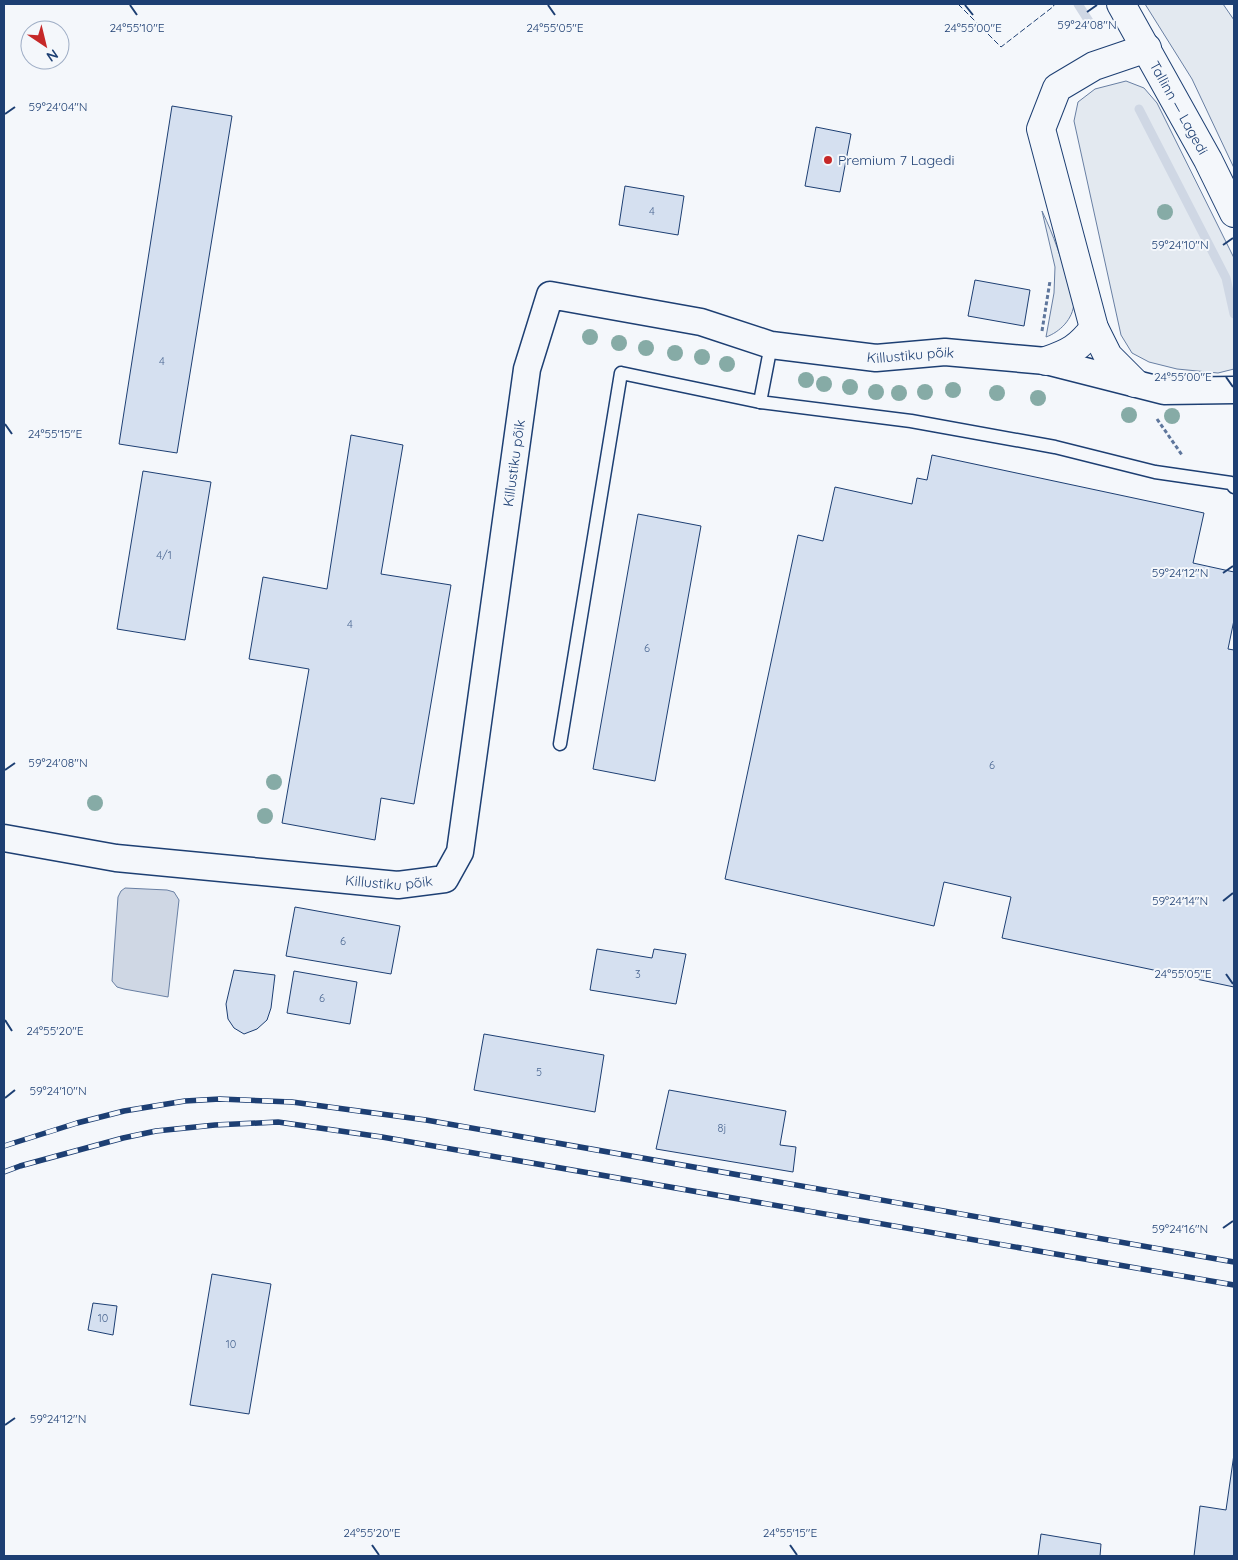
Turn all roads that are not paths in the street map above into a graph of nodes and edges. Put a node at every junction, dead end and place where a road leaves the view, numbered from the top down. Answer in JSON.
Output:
{"nodes":[{"id":1,"x":1121,"y":4,"type":"edge"},
{"id":2,"x":1147,"y":48,"type":"junction"},
{"id":3,"x":1234,"y":213,"type":"edge"},
{"id":4,"x":1094,"y":328,"type":"junction"},
{"id":5,"x":771,"y":345,"type":"junction"},
{"id":6,"x":1042,"y":360,"type":"junction"},
{"id":7,"x":1135,"y":383,"type":"junction"},
{"id":8,"x":1234,"y":390,"type":"edge"},
{"id":9,"x":760,"y":402,"type":"junction"},
{"id":10,"x":1234,"y":487,"type":"edge"},
{"id":11,"x":560,"y":744,"type":"dead end"},
{"id":12,"x":4,"y":838,"type":"edge"}],
"edges":[{"from":1,"to":2,"type":"street","name":"Tallinn — Lagedi"},
{"from":2,"to":3,"type":"street","name":"Tallinn — Lagedi"},
{"from":2,"to":4,"type":"street"},
{"from":4,"to":6,"type":"street"},
{"from":4,"to":7,"type":"street"},
{"from":5,"to":6,"type":"street","name":"Killustiku põik"},
{"from":5,"to":9,"type":"lane"},
{"from":5,"to":12,"type":"street","name":"Killustiku põik"},
{"from":6,"to":7,"type":"street","name":"Killustiku põik"},
{"from":7,"to":8,"type":"street","name":"Killustiku põik"},
{"from":9,"to":10,"type":"lane"},
{"from":9,"to":11,"type":"lane"}]}
